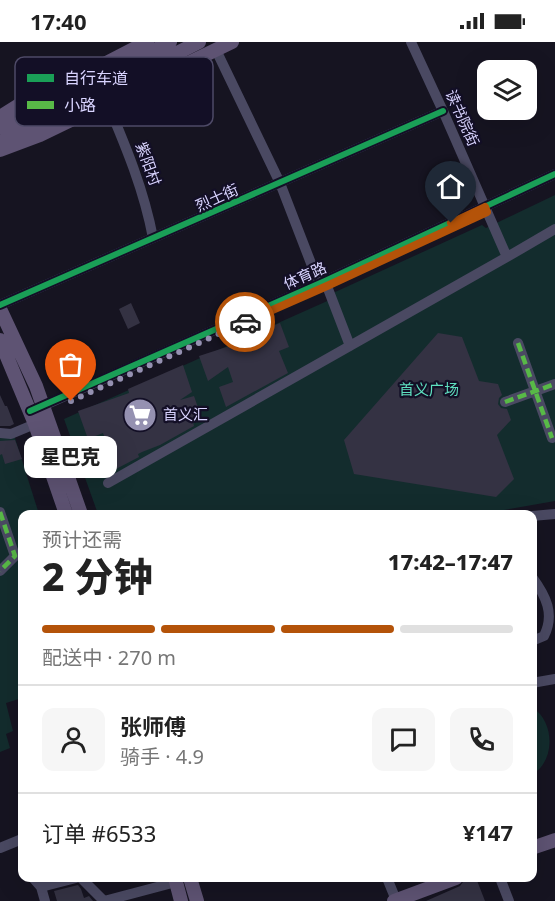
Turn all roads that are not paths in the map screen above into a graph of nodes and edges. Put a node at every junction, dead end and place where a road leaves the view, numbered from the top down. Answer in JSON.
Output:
{"nodes":[{"id":1,"x":147,"y":42,"type":"edge"},
{"id":2,"x":170,"y":42,"type":"edge"},
{"id":3,"x":199,"y":42,"type":"edge"},
{"id":4,"x":232,"y":42,"type":"edge"},
{"id":5,"x":411,"y":42,"type":"edge"},
{"id":6,"x":216,"y":50,"type":"junction"},
{"id":7,"x":118,"y":57,"type":"edge"},
{"id":8,"x":142,"y":57,"type":"edge"},
{"id":9,"x":169,"y":57,"type":"edge"},
{"id":10,"x":201,"y":57,"type":"edge"},
{"id":11,"x":15,"y":108,"type":"edge"},
{"id":12,"x":443,"y":111,"type":"junction"},
{"id":13,"x":0,"y":117,"type":"edge"},
{"id":14,"x":15,"y":120,"type":"edge"},
{"id":15,"x":32,"y":126,"type":"edge"},
{"id":16,"x":58,"y":126,"type":"edge"},
{"id":17,"x":117,"y":126,"type":"edge"},
{"id":18,"x":0,"y":127,"type":"edge"},
{"id":19,"x":0,"y":142,"type":"edge"},
{"id":20,"x":0,"y":150,"type":"edge"},
{"id":21,"x":555,"y":174,"type":"edge"},
{"id":22,"x":555,"y":180,"type":"edge"},
{"id":23,"x":280,"y":183,"type":"junction"},
{"id":24,"x":486,"y":210,"type":"junction"},
{"id":25,"x":555,"y":229,"type":"edge"},
{"id":26,"x":153,"y":238,"type":"junction"},
{"id":27,"x":507,"y":257,"type":"junction"},
{"id":28,"x":323,"y":284,"type":"junction"},
{"id":29,"x":0,"y":307,"type":"edge"},
{"id":30,"x":0,"y":340,"type":"edge"},
{"id":31,"x":518,"y":344,"type":"dead end"},
{"id":32,"x":350,"y":346,"type":"junction"},
{"id":33,"x":555,"y":384,"type":"edge"},
{"id":34,"x":535,"y":391,"type":"junction"},
{"id":35,"x":505,"y":402,"type":"dead end"},
{"id":36,"x":38,"y":414,"type":"junction"},
{"id":37,"x":0,"y":433,"type":"edge"},
{"id":38,"x":552,"y":438,"type":"dead end"},
{"id":39,"x":108,"y":483,"type":"dead end"},
{"id":40,"x":65,"y":510,"type":"edge"},
{"id":41,"x":79,"y":510,"type":"edge"},
{"id":42,"x":0,"y":512,"type":"edge"},
{"id":43,"x":537,"y":516,"type":"edge"},
{"id":44,"x":554,"y":517,"type":"edge"},
{"id":45,"x":0,"y":571,"type":"edge"},
{"id":46,"x":537,"y":584,"type":"edge"},
{"id":47,"x":537,"y":639,"type":"edge"},
{"id":48,"x":555,"y":679,"type":"edge"},
{"id":49,"x":537,"y":682,"type":"edge"},
{"id":50,"x":555,"y":840,"type":"edge"},
{"id":51,"x":18,"y":842,"type":"edge"},
{"id":52,"x":537,"y":846,"type":"edge"},
{"id":53,"x":0,"y":848,"type":"edge"},
{"id":54,"x":37,"y":882,"type":"edge"},
{"id":55,"x":60,"y":882,"type":"edge"},
{"id":56,"x":85,"y":882,"type":"edge"},
{"id":57,"x":168,"y":882,"type":"edge"},
{"id":58,"x":176,"y":882,"type":"edge"},
{"id":59,"x":191,"y":882,"type":"edge"},
{"id":60,"x":388,"y":882,"type":"edge"},
{"id":61,"x":445,"y":882,"type":"edge"},
{"id":62,"x":502,"y":882,"type":"edge"},
{"id":63,"x":41,"y":887,"type":"junction"},
{"id":64,"x":45,"y":901,"type":"edge"},
{"id":65,"x":181,"y":901,"type":"edge"},
{"id":66,"x":197,"y":901,"type":"edge"},
{"id":67,"x":395,"y":901,"type":"edge"},
{"id":68,"x":509,"y":901,"type":"edge"}],
"edges":[{"from":1,"to":7,"type":"main road"},
{"from":2,"to":8,"type":"main road"},
{"from":3,"to":9,"type":"main road"},
{"from":4,"to":6,"type":"main road"},
{"from":5,"to":12,"type":"street","name":"读书院街"},
{"from":6,"to":10,"type":"main road"},
{"from":6,"to":23,"type":"street"},
{"from":11,"to":13,"type":"main road"},
{"from":12,"to":23,"type":"street","name":"烈士街"},
{"from":12,"to":24,"type":"street","name":"读书院街"},
{"from":14,"to":18,"type":"main road"},
{"from":15,"to":19,"type":"main road"},
{"from":16,"to":20,"type":"main road"},
{"from":17,"to":26,"type":"street","name":"紫阳村"},
{"from":21,"to":24,"type":"street","name":"体育路"},
{"from":22,"to":24,"type":"street"},
{"from":23,"to":26,"type":"street","name":"烈士街"},
{"from":23,"to":28,"type":"street"},
{"from":24,"to":27,"type":"street","name":"读书院街"},
{"from":24,"to":28,"type":"street","name":"体育路"},
{"from":25,"to":27,"type":"street"},
{"from":26,"to":29,"type":"street","name":"烈士街"},
{"from":27,"to":32,"type":"street"},
{"from":28,"to":32,"type":"street"},
{"from":28,"to":36,"type":"street","name":"体育路"},
{"from":29,"to":36,"type":"main road"},
{"from":30,"to":36,"type":"main road"},
{"from":31,"to":34,"type":"street"},
{"from":32,"to":39,"type":"street"},
{"from":33,"to":34,"type":"street"},
{"from":34,"to":35,"type":"street"},
{"from":34,"to":38,"type":"street"},
{"from":36,"to":37,"type":"street","name":"体育路"},
{"from":36,"to":40,"type":"main road"},
{"from":36,"to":41,"type":"main road"},
{"from":42,"to":45,"type":"street"},
{"from":43,"to":44,"type":"street"},
{"from":46,"to":47,"type":"street"},
{"from":48,"to":49,"type":"street"},
{"from":50,"to":52,"type":"main road"},
{"from":51,"to":53,"type":"street"},
{"from":54,"to":63,"type":"street"},
{"from":55,"to":63,"type":"street"},
{"from":56,"to":57,"type":"street"},
{"from":58,"to":65,"type":"main road"},
{"from":59,"to":66,"type":"main road"},
{"from":60,"to":67,"type":"street"},
{"from":61,"to":67,"type":"main road"},
{"from":62,"to":68,"type":"street"},
{"from":63,"to":64,"type":"street"}]}
